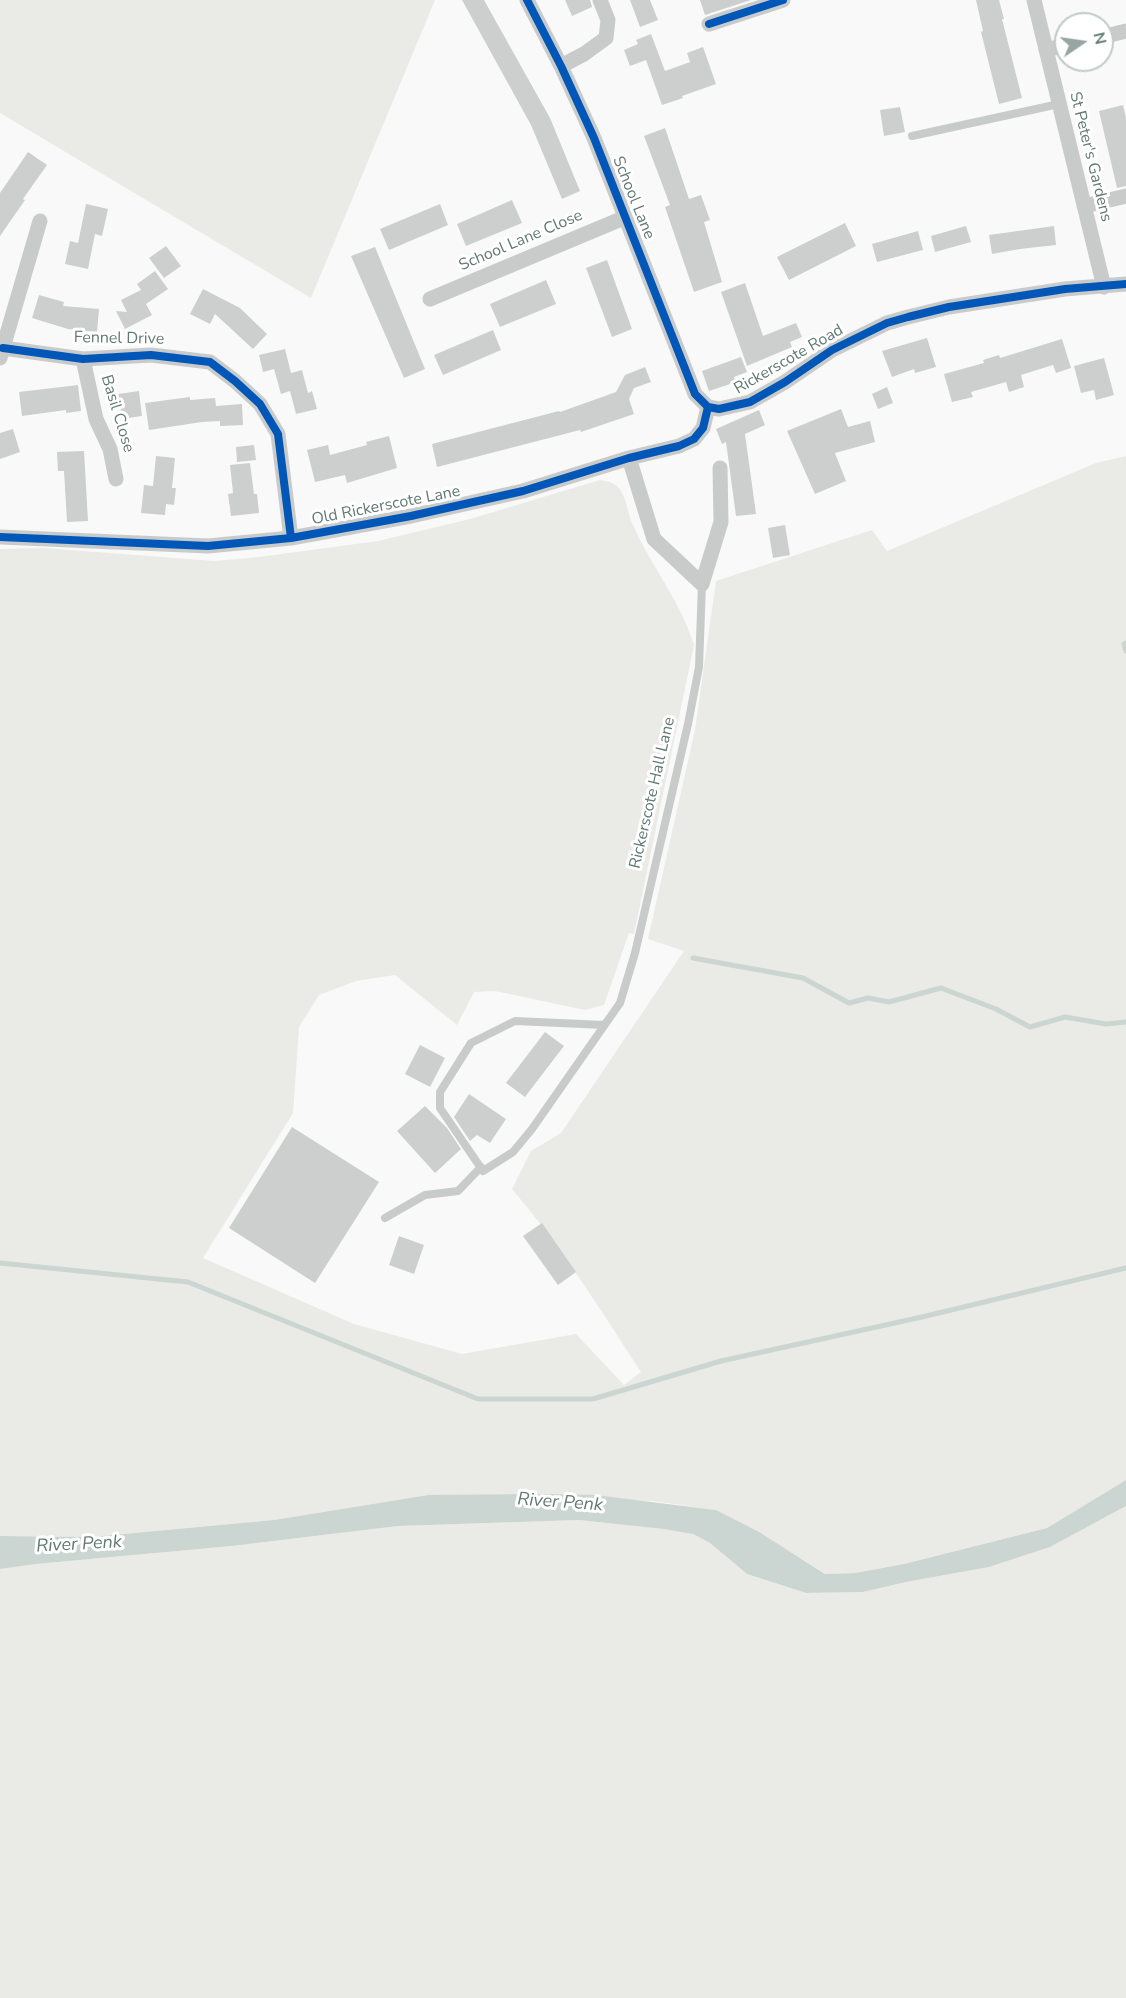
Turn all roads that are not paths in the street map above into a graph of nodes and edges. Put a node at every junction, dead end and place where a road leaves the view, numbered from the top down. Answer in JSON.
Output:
{"nodes":[{"id":1,"x":527,"y":0,"type":"edge"},
{"id":2,"x":600,"y":0,"type":"edge"},
{"id":3,"x":783,"y":0,"type":"edge"},
{"id":4,"x":1034,"y":0,"type":"edge"},
{"id":5,"x":709,"y":24,"type":"dead end"},
{"id":6,"x":1054,"y":48,"type":"edge"},
{"id":7,"x":1046,"y":50,"type":"junction"},
{"id":8,"x":561,"y":66,"type":"junction"},
{"id":9,"x":1059,"y":104,"type":"junction"},
{"id":10,"x":912,"y":136,"type":"dead end"},
{"id":11,"x":1126,"y":196,"type":"edge"},
{"id":12,"x":1084,"y":206,"type":"junction"},
{"id":13,"x":626,"y":217,"type":"junction"},
{"id":14,"x":40,"y":221,"type":"dead end"},
{"id":15,"x":1126,"y":284,"type":"edge"},
{"id":16,"x":1104,"y":287,"type":"junction"},
{"id":17,"x":430,"y":299,"type":"dead end"},
{"id":18,"x":2,"y":353,"type":"edge"},
{"id":19,"x":83,"y":359,"type":"junction"},
{"id":20,"x":708,"y":406,"type":"junction"},
{"id":21,"x":628,"y":458,"type":"junction"},
{"id":22,"x":720,"y":468,"type":"dead end"},
{"id":23,"x":116,"y":479,"type":"dead end"},
{"id":24,"x":0,"y":537,"type":"edge"},
{"id":25,"x":291,"y":538,"type":"junction"},
{"id":26,"x":702,"y":584,"type":"junction"},
{"id":27,"x":604,"y":1025,"type":"junction"},
{"id":28,"x":481,"y":1167,"type":"junction"},
{"id":29,"x":385,"y":1218,"type":"dead end"}],
"edges":[{"from":1,"to":8,"type":"street","name":"School Lane"},
{"from":2,"to":8,"type":"street"},
{"from":3,"to":5,"type":"street"},
{"from":4,"to":7,"type":"street","name":"St Peter's Gardens"},
{"from":6,"to":7,"type":"street"},
{"from":7,"to":9,"type":"street","name":"St Peter's Gardens"},
{"from":8,"to":13,"type":"street","name":"School Lane"},
{"from":9,"to":10,"type":"lane"},
{"from":9,"to":12,"type":"street","name":"St Peter's Gardens"},
{"from":11,"to":12,"type":"street"},
{"from":12,"to":16,"type":"street","name":"St Peter's Gardens"},
{"from":13,"to":17,"type":"street","name":"School Lane Close"},
{"from":13,"to":20,"type":"street","name":"School Lane"},
{"from":14,"to":18,"type":"street"},
{"from":15,"to":16,"type":"street","name":"Rickerscote Road"},
{"from":16,"to":20,"type":"street","name":"Rickerscote Road"},
{"from":18,"to":19,"type":"street","name":"Fennel Drive"},
{"from":19,"to":23,"type":"street","name":"Basil Close"},
{"from":19,"to":25,"type":"street","name":"Fennel Drive"},
{"from":20,"to":21,"type":"street"},
{"from":21,"to":25,"type":"street","name":"Old Rickerscote Lane"},
{"from":21,"to":26,"type":"street"},
{"from":22,"to":26,"type":"street"},
{"from":24,"to":25,"type":"street","name":"Old Rickerscote Lane"},
{"from":26,"to":27,"type":"lane","name":"Rickerscote Hall Lane"},
{"from":27,"to":28,"type":"lane","name":"Rickerscote Hall Lane"},
{"from":27,"to":28,"type":"lane"},
{"from":28,"to":29,"type":"lane"}]}
